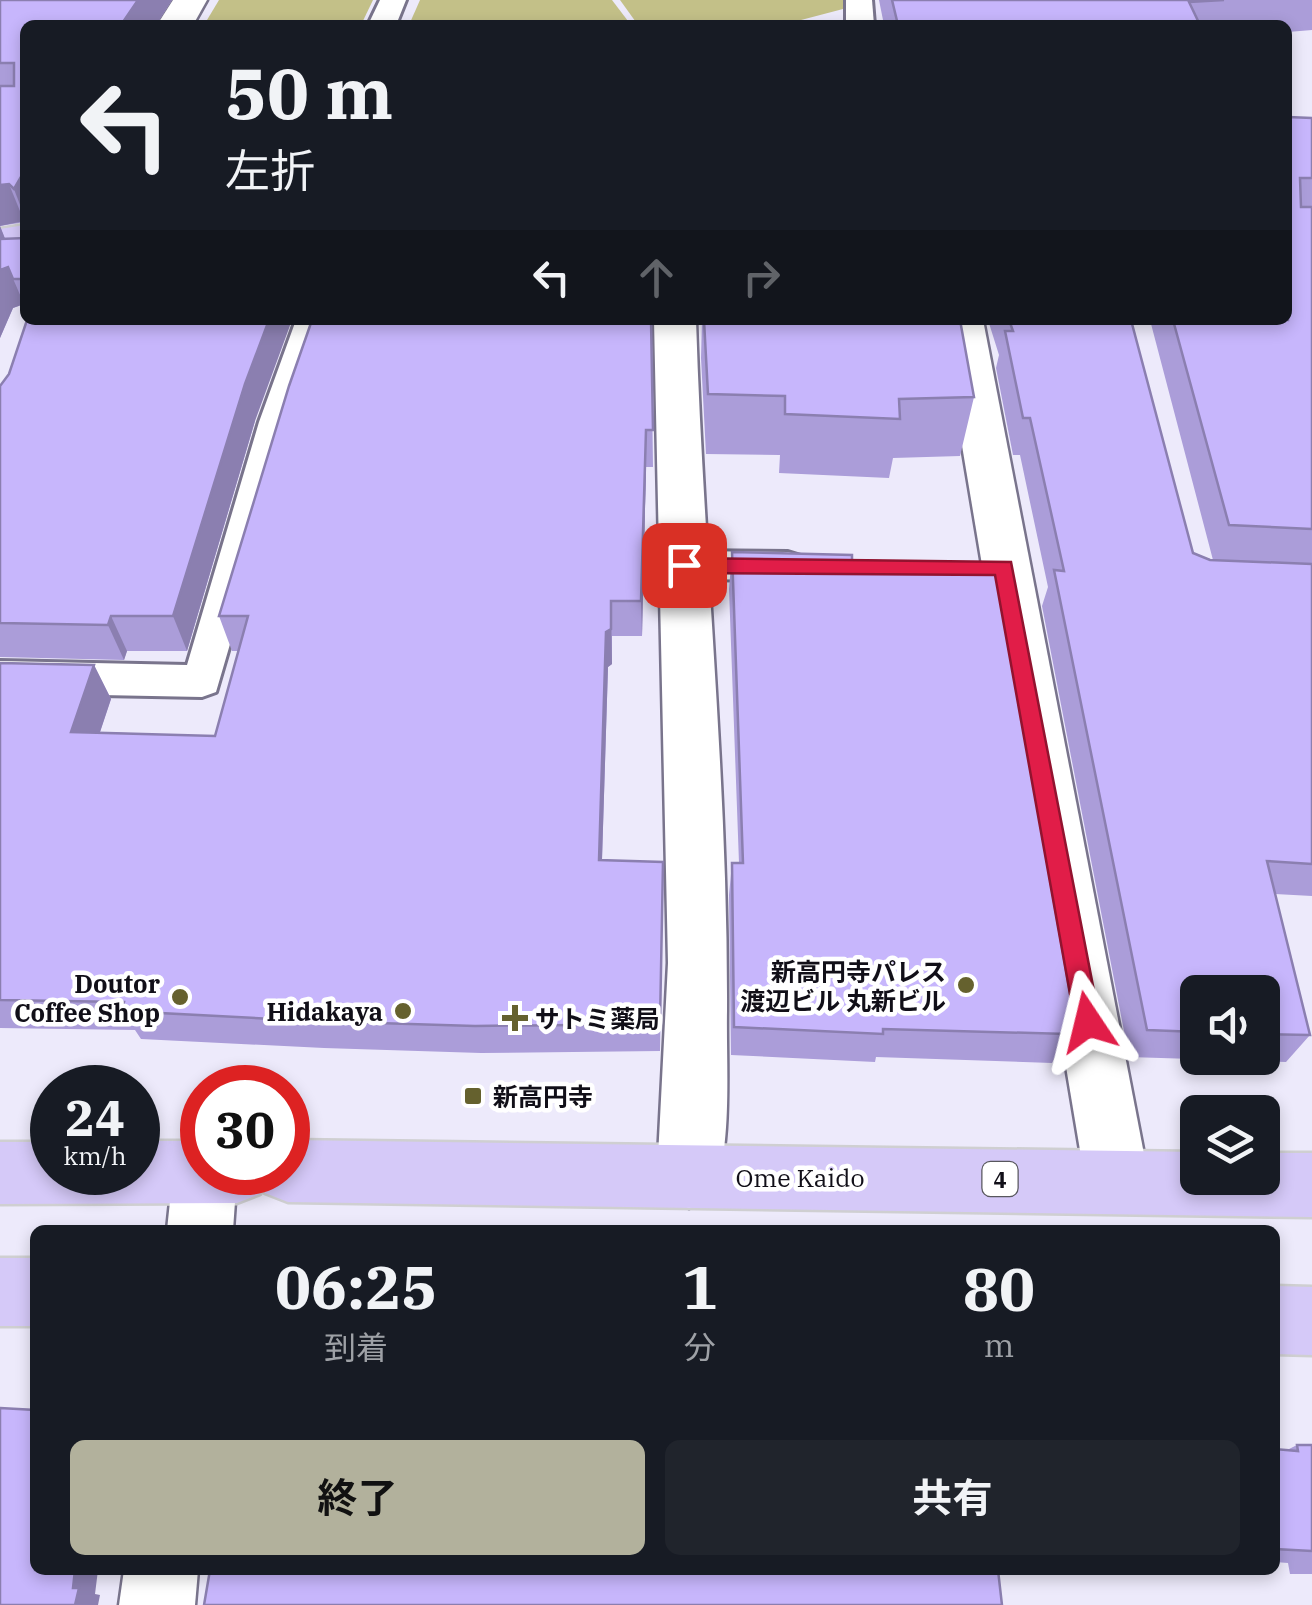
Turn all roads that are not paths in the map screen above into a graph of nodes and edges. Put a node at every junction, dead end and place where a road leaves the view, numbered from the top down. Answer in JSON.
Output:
{"nodes":[{"id":1,"x":311,"y":325,"type":"edge"},
{"id":2,"x":675,"y":325,"type":"edge"},
{"id":3,"x":962,"y":325,"type":"edge"},
{"id":4,"x":684,"y":565,"type":"junction"},
{"id":5,"x":816,"y":566,"type":"edge"},
{"id":6,"x":0,"y":677,"type":"edge"},
{"id":7,"x":310,"y":1171,"type":"edge"},
{"id":8,"x":0,"y":1173,"type":"edge"},
{"id":9,"x":180,"y":1173,"type":"edge"},
{"id":10,"x":689,"y":1177,"type":"junction"},
{"id":11,"x":1117,"y":1180,"type":"junction"},
{"id":12,"x":1312,"y":1184,"type":"edge"},
{"id":13,"x":203,"y":1195,"type":"edge"},
{"id":14,"x":200,"y":1225,"type":"edge"},
{"id":15,"x":0,"y":1292,"type":"edge"},
{"id":16,"x":30,"y":1292,"type":"edge"},
{"id":17,"x":1280,"y":1320,"type":"edge"},
{"id":18,"x":1312,"y":1321,"type":"edge"},
{"id":19,"x":160,"y":1575,"type":"edge"},
{"id":20,"x":157,"y":1605,"type":"edge"}],
"edges":[{"from":1,"to":6,"type":"lane"},
{"from":2,"to":4,"type":"street"},
{"from":3,"to":11,"type":"street"},
{"from":4,"to":5,"type":"lane"},
{"from":4,"to":10,"type":"street"},
{"from":7,"to":10,"type":"main road","name":"Ome Kaido","number":"4"},
{"from":8,"to":9,"type":"main road"},
{"from":10,"to":11,"type":"main road","name":"Ome Kaido","number":"4"},
{"from":11,"to":12,"type":"main road","name":"Ome Kaido","number":"4"},
{"from":13,"to":14,"type":"street"},
{"from":15,"to":16,"type":"main road"},
{"from":17,"to":18,"type":"main road"},
{"from":19,"to":20,"type":"street"}]}
